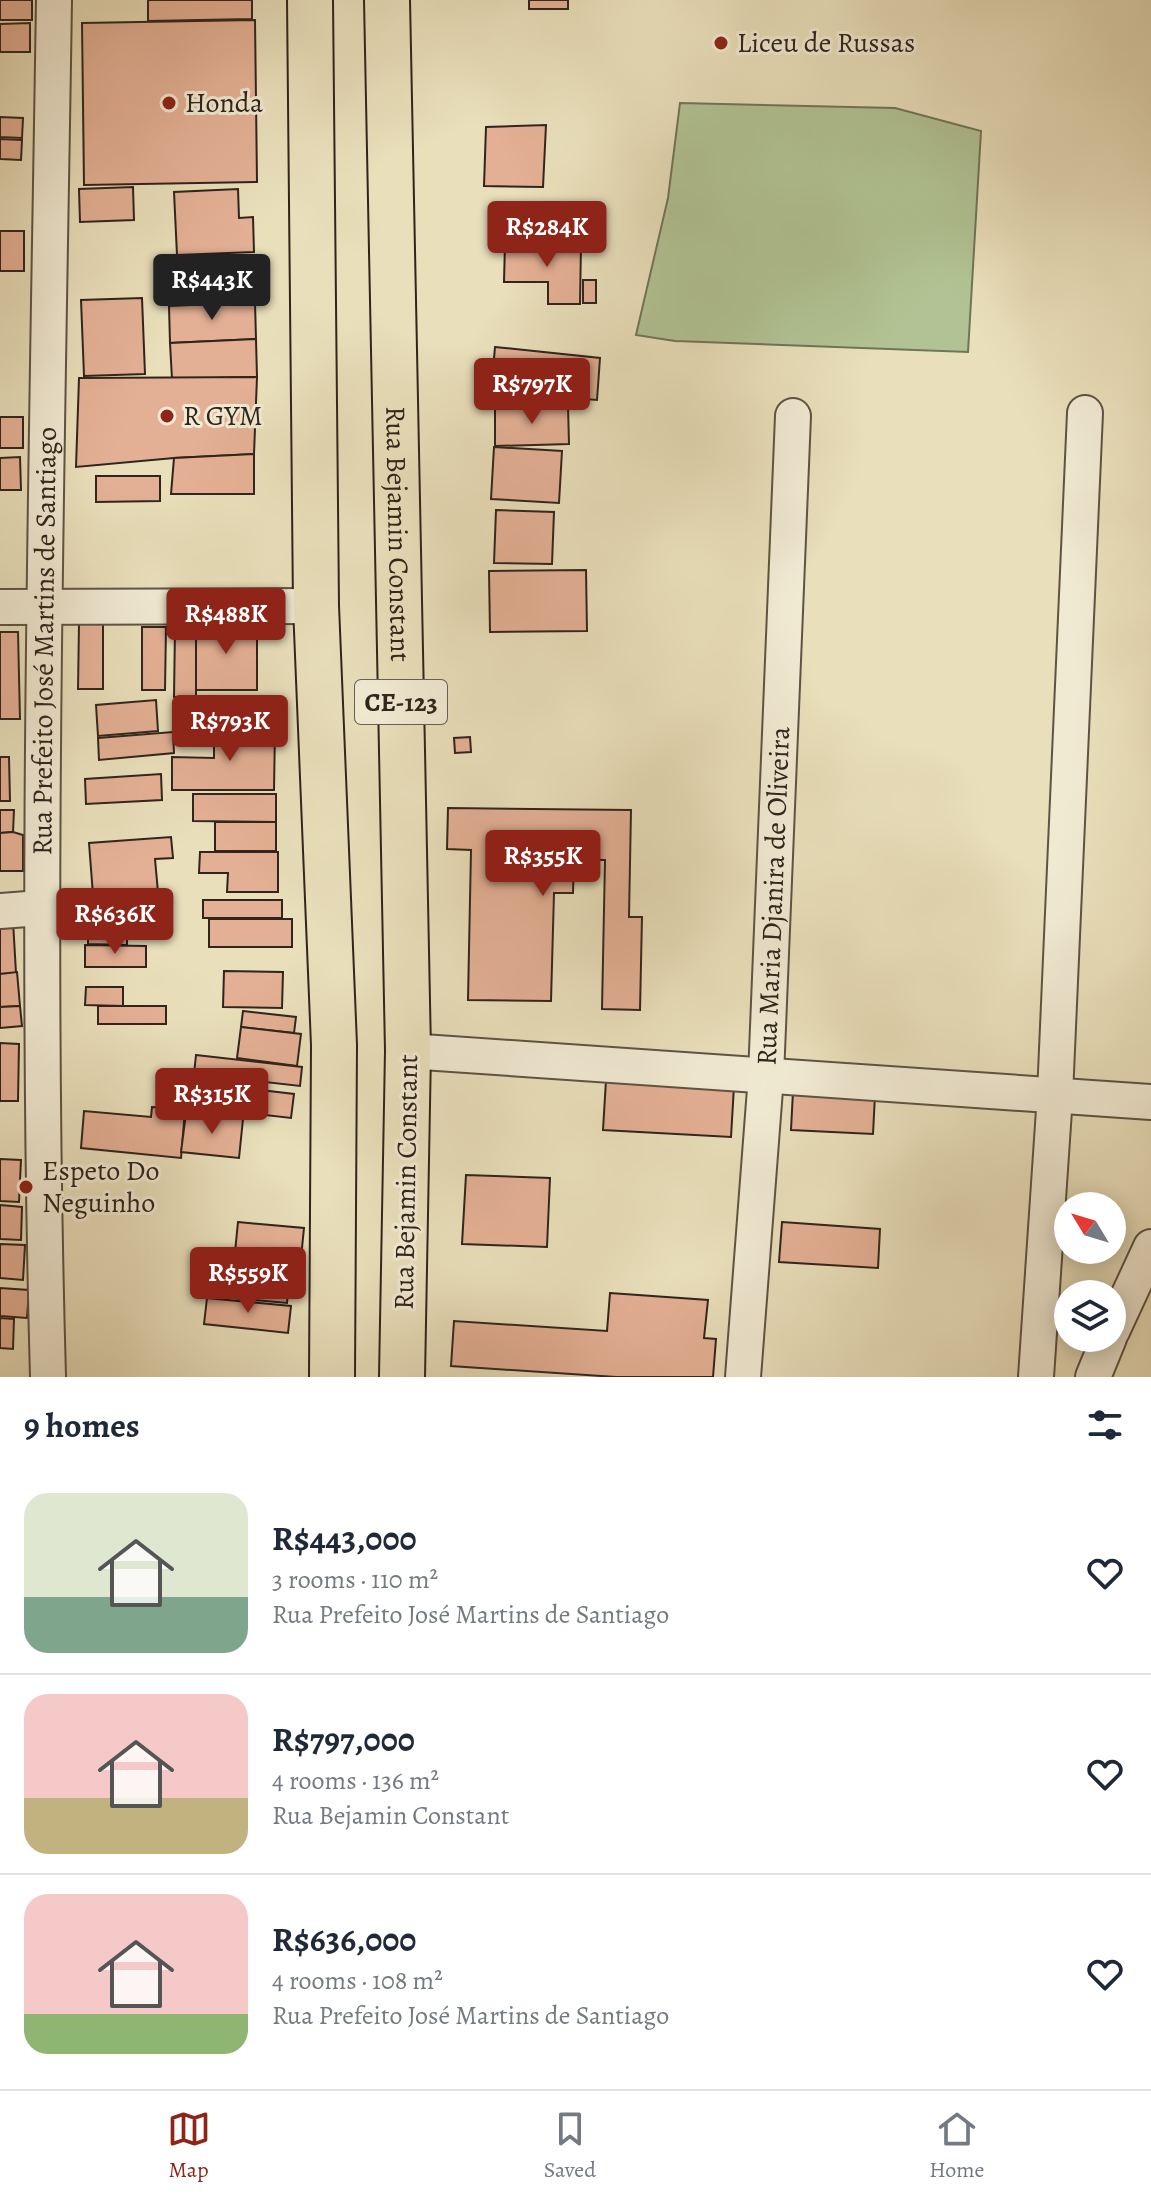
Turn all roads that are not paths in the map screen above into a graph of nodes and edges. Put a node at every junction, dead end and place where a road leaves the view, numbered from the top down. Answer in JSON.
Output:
{"nodes":[{"id":1,"x":54,"y":0,"type":"edge"},
{"id":2,"x":388,"y":13,"type":"edge"},
{"id":3,"x":311,"y":15,"type":"edge"},
{"id":4,"x":1085,"y":413,"type":"dead end"},
{"id":5,"x":793,"y":416,"type":"dead end"},
{"id":6,"x":316,"y":606,"type":"junction"},
{"id":7,"x":0,"y":607,"type":"edge"},
{"id":8,"x":45,"y":607,"type":"junction"},
{"id":9,"x":41,"y":908,"type":"junction"},
{"id":10,"x":0,"y":911,"type":"edge"},
{"id":11,"x":408,"y":1051,"type":"junction"},
{"id":12,"x":766,"y":1076,"type":"junction"},
{"id":13,"x":1055,"y":1095,"type":"junction"},
{"id":14,"x":1151,"y":1102,"type":"edge"},
{"id":15,"x":1151,"y":1247,"type":"edge"},
{"id":16,"x":1126,"y":1301,"type":"edge"},
{"id":17,"x":1103,"y":1352,"type":"edge"},
{"id":18,"x":48,"y":1377,"type":"edge"},
{"id":19,"x":332,"y":1377,"type":"edge"},
{"id":20,"x":402,"y":1377,"type":"edge"},
{"id":21,"x":743,"y":1377,"type":"edge"},
{"id":22,"x":1036,"y":1377,"type":"edge"},
{"id":23,"x":1093,"y":1377,"type":"edge"}],
"edges":[{"from":1,"to":8,"type":"street","name":"Rua Prefeito José Martins de Santiago"},
{"from":2,"to":11,"type":"main road","name":"Rua Bejamin Constant","number":"CE-123"},
{"from":3,"to":6,"type":"main road","number":"CE-123"},
{"from":4,"to":13,"type":"street"},
{"from":5,"to":12,"type":"street","name":"Rua Maria Djanira de Oliveira"},
{"from":6,"to":8,"type":"street"},
{"from":6,"to":19,"type":"main road","number":"CE-123"},
{"from":7,"to":8,"type":"street"},
{"from":8,"to":9,"type":"street","name":"Rua Prefeito José Martins de Santiago"},
{"from":9,"to":10,"type":"street"},
{"from":9,"to":18,"type":"street","name":"Rua Prefeito José Martins de Santiago"},
{"from":11,"to":12,"type":"street"},
{"from":11,"to":20,"type":"main road","name":"Rua Bejamin Constant","number":"CE-123"},
{"from":12,"to":13,"type":"street"},
{"from":12,"to":21,"type":"street","name":"Rua Maria Djanira de Oliveira"},
{"from":13,"to":14,"type":"street"},
{"from":13,"to":22,"type":"street"},
{"from":15,"to":16,"type":"street"},
{"from":17,"to":23,"type":"street"}]}
